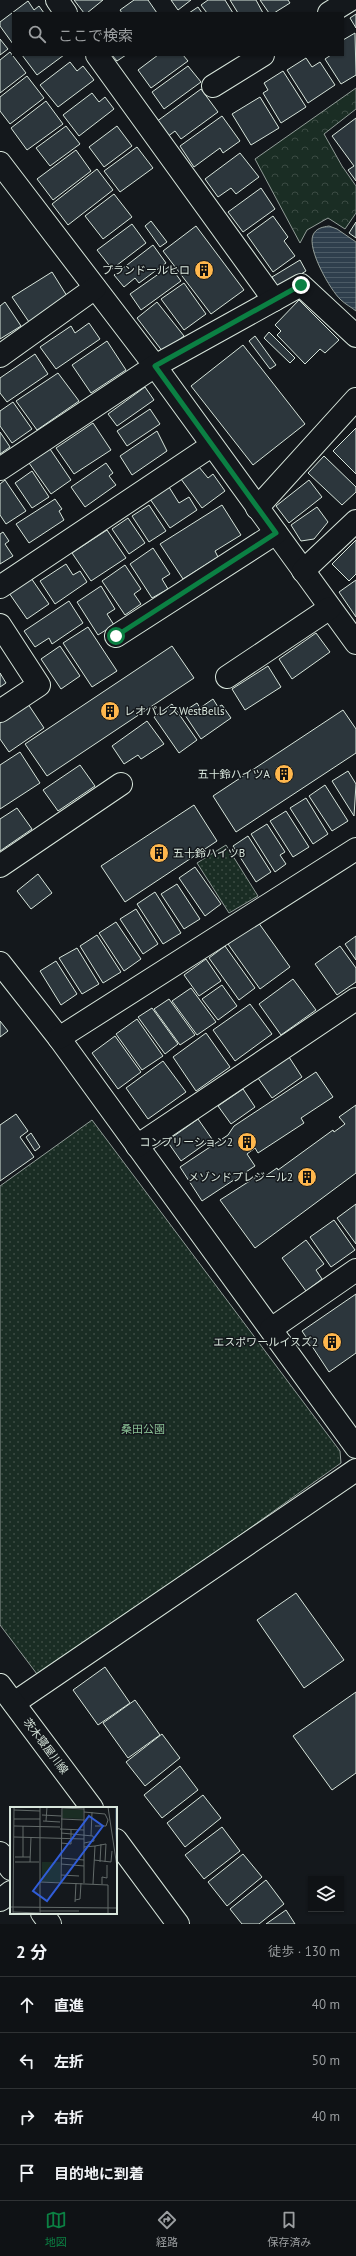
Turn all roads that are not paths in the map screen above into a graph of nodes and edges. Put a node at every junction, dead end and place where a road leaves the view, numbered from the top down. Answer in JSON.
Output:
{"nodes":[{"id":1,"x":57,"y":0,"type":"edge"},
{"id":2,"x":350,"y":0,"type":"edge"},
{"id":3,"x":65,"y":12,"type":"edge"},
{"id":4,"x":331,"y":12,"type":"edge"},
{"id":5,"x":98,"y":56,"type":"edge"},
{"id":6,"x":261,"y":56,"type":"edge"},
{"id":7,"x":213,"y":86,"type":"dead end"},
{"id":8,"x":0,"y":163,"type":"edge"},
{"id":9,"x":95,"y":288,"type":"junction"},
{"id":10,"x":274,"y":300,"type":"junction"},
{"id":11,"x":356,"y":336,"type":"edge"},
{"id":12,"x":0,"y":356,"type":"edge"},
{"id":13,"x":155,"y":366,"type":"junction"},
{"id":14,"x":356,"y":399,"type":"edge"},
{"id":15,"x":211,"y":446,"type":"junction"},
{"id":16,"x":0,"y":469,"type":"edge"},
{"id":17,"x":257,"y":508,"type":"junction"},
{"id":18,"x":356,"y":521,"type":"edge"},
{"id":19,"x":276,"y":533,"type":"junction"},
{"id":20,"x":303,"y":571,"type":"junction"},
{"id":21,"x":0,"y":587,"type":"edge"},
{"id":22,"x":330,"y":608,"type":"junction"},
{"id":23,"x":0,"y":625,"type":"edge"},
{"id":24,"x":116,"y":636,"type":"dead end"},
{"id":25,"x":356,"y":643,"type":"edge"},
{"id":26,"x":227,"y":677,"type":"dead end"},
{"id":27,"x":0,"y":711,"type":"edge"},
{"id":28,"x":121,"y":784,"type":"dead end"},
{"id":29,"x":356,"y":849,"type":"edge"},
{"id":30,"x":0,"y":866,"type":"edge"},
{"id":31,"x":0,"y":963,"type":"edge"},
{"id":32,"x":356,"y":999,"type":"edge"},
{"id":33,"x":59,"y":1038,"type":"junction"},
{"id":34,"x":138,"y":1146,"type":"junction"},
{"id":35,"x":356,"y":1270,"type":"edge"},
{"id":36,"x":271,"y":1329,"type":"junction"},
{"id":37,"x":356,"y":1447,"type":"edge"},
{"id":38,"x":356,"y":1470,"type":"edge"},
{"id":39,"x":0,"y":1685,"type":"edge"},
{"id":40,"x":14,"y":1703,"type":"junction"},
{"id":41,"x":91,"y":1807,"type":"edge"},
{"id":42,"x":117,"y":1841,"type":"edge"},
{"id":43,"x":10,"y":1893,"type":"edge"},
{"id":44,"x":0,"y":1900,"type":"edge"},
{"id":45,"x":43,"y":1914,"type":"edge"},
{"id":46,"x":50,"y":1924,"type":"edge"},
{"id":47,"x":178,"y":1924,"type":"edge"}],
"edges":[{"from":1,"to":3,"type":"street"},
{"from":2,"to":4,"type":"street"},
{"from":5,"to":10,"type":"street"},
{"from":6,"to":7,"type":"street"},
{"from":8,"to":9,"type":"street"},
{"from":9,"to":12,"type":"street"},
{"from":9,"to":13,"type":"street"},
{"from":10,"to":11,"type":"street"},
{"from":10,"to":13,"type":"street"},
{"from":13,"to":15,"type":"street"},
{"from":13,"to":16,"type":"street"},
{"from":14,"to":17,"type":"street"},
{"from":15,"to":17,"type":"street"},
{"from":15,"to":21,"type":"street"},
{"from":17,"to":19,"type":"street"},
{"from":18,"to":20,"type":"street"},
{"from":19,"to":20,"type":"street"},
{"from":19,"to":24,"type":"street"},
{"from":20,"to":22,"type":"street"},
{"from":22,"to":25,"type":"street"},
{"from":22,"to":26,"type":"street"},
{"from":23,"to":27,"type":"street"},
{"from":28,"to":30,"type":"street"},
{"from":29,"to":33,"type":"street"},
{"from":31,"to":33,"type":"street"},
{"from":32,"to":34,"type":"street"},
{"from":33,"to":34,"type":"street"},
{"from":34,"to":36,"type":"street"},
{"from":35,"to":36,"type":"street"},
{"from":36,"to":37,"type":"street"},
{"from":38,"to":40,"type":"street"},
{"from":39,"to":40,"type":"street","name":"茨木寝屋川線"},
{"from":40,"to":41,"type":"street","name":"茨木寝屋川線"},
{"from":42,"to":47,"type":"street"},
{"from":43,"to":44,"type":"street"},
{"from":45,"to":46,"type":"street"}]}
